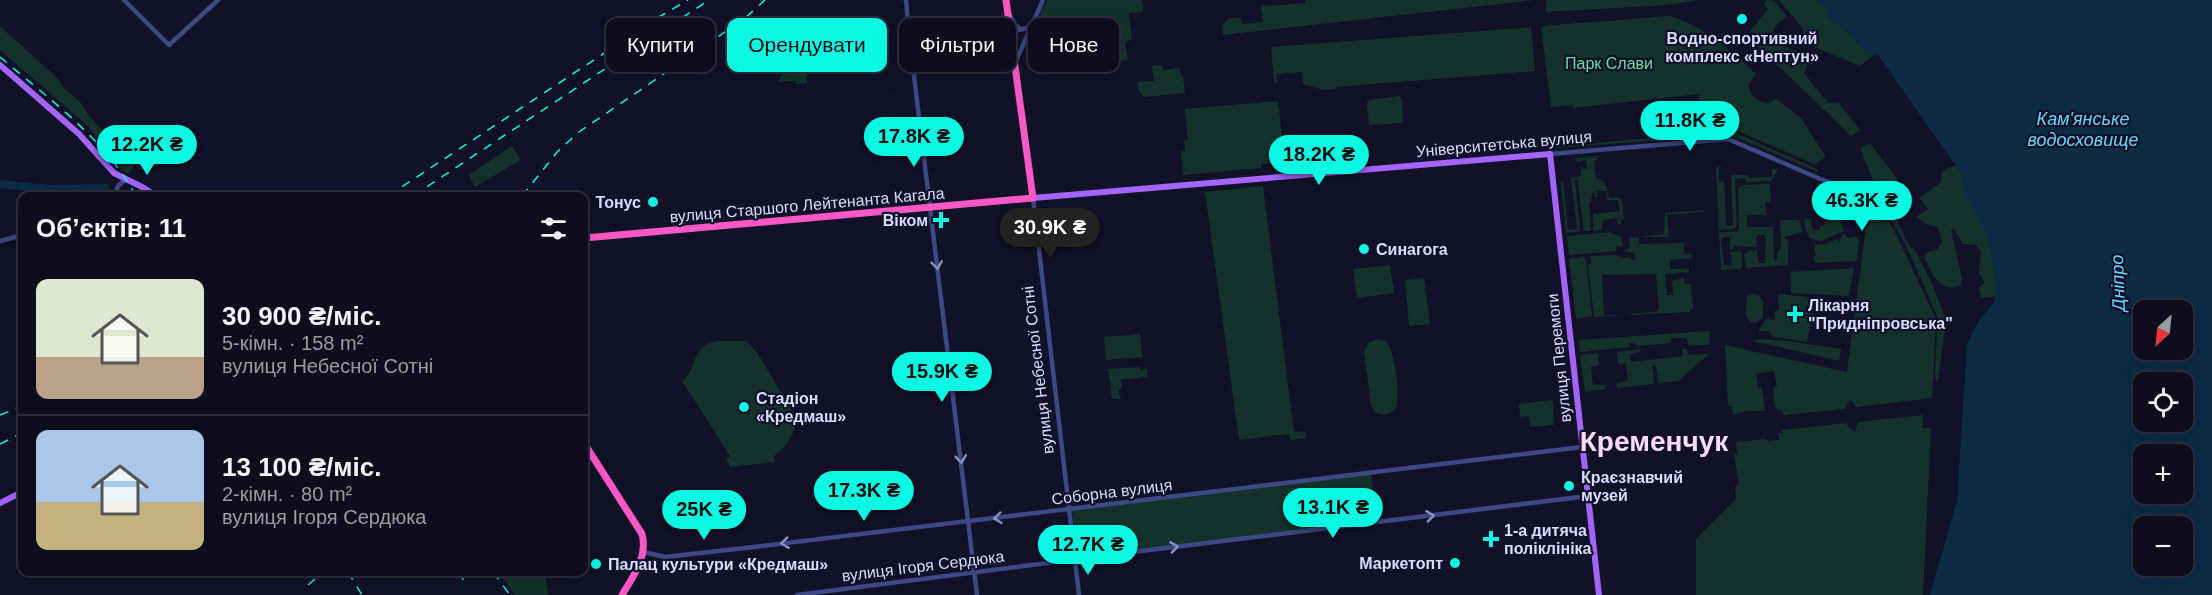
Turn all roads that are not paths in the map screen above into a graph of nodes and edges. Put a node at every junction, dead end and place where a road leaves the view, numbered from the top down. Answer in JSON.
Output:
{"nodes":[{"id":1,"x":124,"y":0,"type":"edge"},
{"id":2,"x":218,"y":0,"type":"edge"},
{"id":3,"x":906,"y":0,"type":"edge"},
{"id":4,"x":1006,"y":0,"type":"edge"},
{"id":5,"x":1043,"y":0,"type":"edge"},
{"id":6,"x":1007,"y":10,"type":"junction"},
{"id":7,"x":908,"y":18,"type":"edge"},
{"id":8,"x":1008,"y":18,"type":"edge"},
{"id":9,"x":1035,"y":18,"type":"edge"},
{"id":10,"x":1028,"y":28,"type":"edge"},
{"id":11,"x":1024,"y":29,"type":"junction"},
{"id":12,"x":1016,"y":31,"type":"edge"},
{"id":13,"x":1028,"y":34,"type":"edge"},
{"id":14,"x":1016,"y":62,"type":"joint"},
{"id":15,"x":0,"y":64,"type":"edge"},
{"id":16,"x":913,"y":72,"type":"edge"},
{"id":17,"x":1550,"y":154,"type":"junction"},
{"id":18,"x":114,"y":173,"type":"junction"},
{"id":19,"x":124,"y":180,"type":"junction"},
{"id":20,"x":1825,"y":181,"type":"junction"},
{"id":21,"x":118,"y":186,"type":"junction"},
{"id":22,"x":116,"y":192,"type":"edge"},
{"id":23,"x":150,"y":192,"type":"edge"},
{"id":24,"x":1033,"y":198,"type":"junction"},
{"id":25,"x":929,"y":207,"type":"junction"},
{"id":26,"x":18,"y":236,"type":"edge"},
{"id":27,"x":588,"y":238,"type":"edge"},
{"id":28,"x":0,"y":241,"type":"edge"},
{"id":29,"x":1582,"y":447,"type":"junction"},
{"id":30,"x":588,"y":449,"type":"edge"},
{"id":31,"x":18,"y":494,"type":"edge"},
{"id":32,"x":1588,"y":496,"type":"junction"},
{"id":33,"x":0,"y":503,"type":"edge"},
{"id":34,"x":1068,"y":510,"type":"junction"},
{"id":35,"x":968,"y":521,"type":"junction"},
{"id":36,"x":644,"y":552,"type":"junction"},
{"id":37,"x":1075,"y":559,"type":"junction"},
{"id":38,"x":974,"y":572,"type":"junction"},
{"id":39,"x":622,"y":595,"type":"edge"},
{"id":40,"x":797,"y":595,"type":"edge"},
{"id":41,"x":977,"y":595,"type":"edge"},
{"id":42,"x":1079,"y":595,"type":"edge"},
{"id":43,"x":1599,"y":595,"type":"edge"}],
"edges":[{"from":1,"to":2,"type":"street"},
{"from":3,"to":7,"type":"street"},
{"from":4,"to":6,"type":"highway","name":"вулиця Небесної Сотні"},
{"from":5,"to":9,"type":"street"},
{"from":6,"to":8,"type":"highway","name":"вулиця Небесної Сотні"},
{"from":6,"to":11,"type":"street"},
{"from":10,"to":11,"type":"street"},
{"from":11,"to":12,"type":"street"},
{"from":13,"to":14,"type":"street"},
{"from":14,"to":24,"type":"highway","name":"вулиця Небесної Сотні"},
{"from":15,"to":18,"type":"main road"},
{"from":16,"to":25,"type":"street"},
{"from":17,"to":20,"type":"street","name":"Університетська вулиця"},
{"from":17,"to":24,"type":"main road","name":"Університетська вулиця"},
{"from":17,"to":29,"type":"main road","name":"вулиця Перемоги"},
{"from":18,"to":19,"type":"main road"},
{"from":18,"to":21,"type":"street"},
{"from":19,"to":21,"type":"street"},
{"from":19,"to":23,"type":"main road"},
{"from":20,"to":20,"type":"street","name":"Університетська вулиця"},
{"from":21,"to":22,"type":"street"},
{"from":24,"to":25,"type":"highway","name":"вулиця Старшого Лейтенанта Кагала"},
{"from":24,"to":34,"type":"street","name":"вулиця Небесної Сотні"},
{"from":25,"to":27,"type":"highway","name":"вулиця Старшого Лейтенанта Кагала"},
{"from":25,"to":35,"type":"street","one_way":true},
{"from":26,"to":28,"type":"street"},
{"from":29,"to":32,"type":"main road","name":"вулиця Перемоги"},
{"from":29,"to":34,"type":"street","name":"Соборна вулиця"},
{"from":30,"to":36,"type":"highway"},
{"from":31,"to":33,"type":"main road"},
{"from":37,"to":32,"type":"street","name":"вулиця Ігоря Сердюка","one_way":true},
{"from":32,"to":43,"type":"main road","name":"вулиця Перемоги"},
{"from":34,"to":35,"type":"street","name":"Соборна вулиця","one_way":true},
{"from":34,"to":37,"type":"street","name":"вулиця Небесної Сотні"},
{"from":35,"to":36,"type":"street","name":"Соборна вулиця","one_way":true},
{"from":35,"to":38,"type":"street"},
{"from":36,"to":39,"type":"highway"},
{"from":37,"to":38,"type":"street","name":"вулиця Ігоря Сердюка"},
{"from":37,"to":42,"type":"street","name":"вулиця Небесної Сотні"},
{"from":38,"to":40,"type":"street","name":"вулиця Ігоря Сердюка"},
{"from":38,"to":41,"type":"street"}]}
